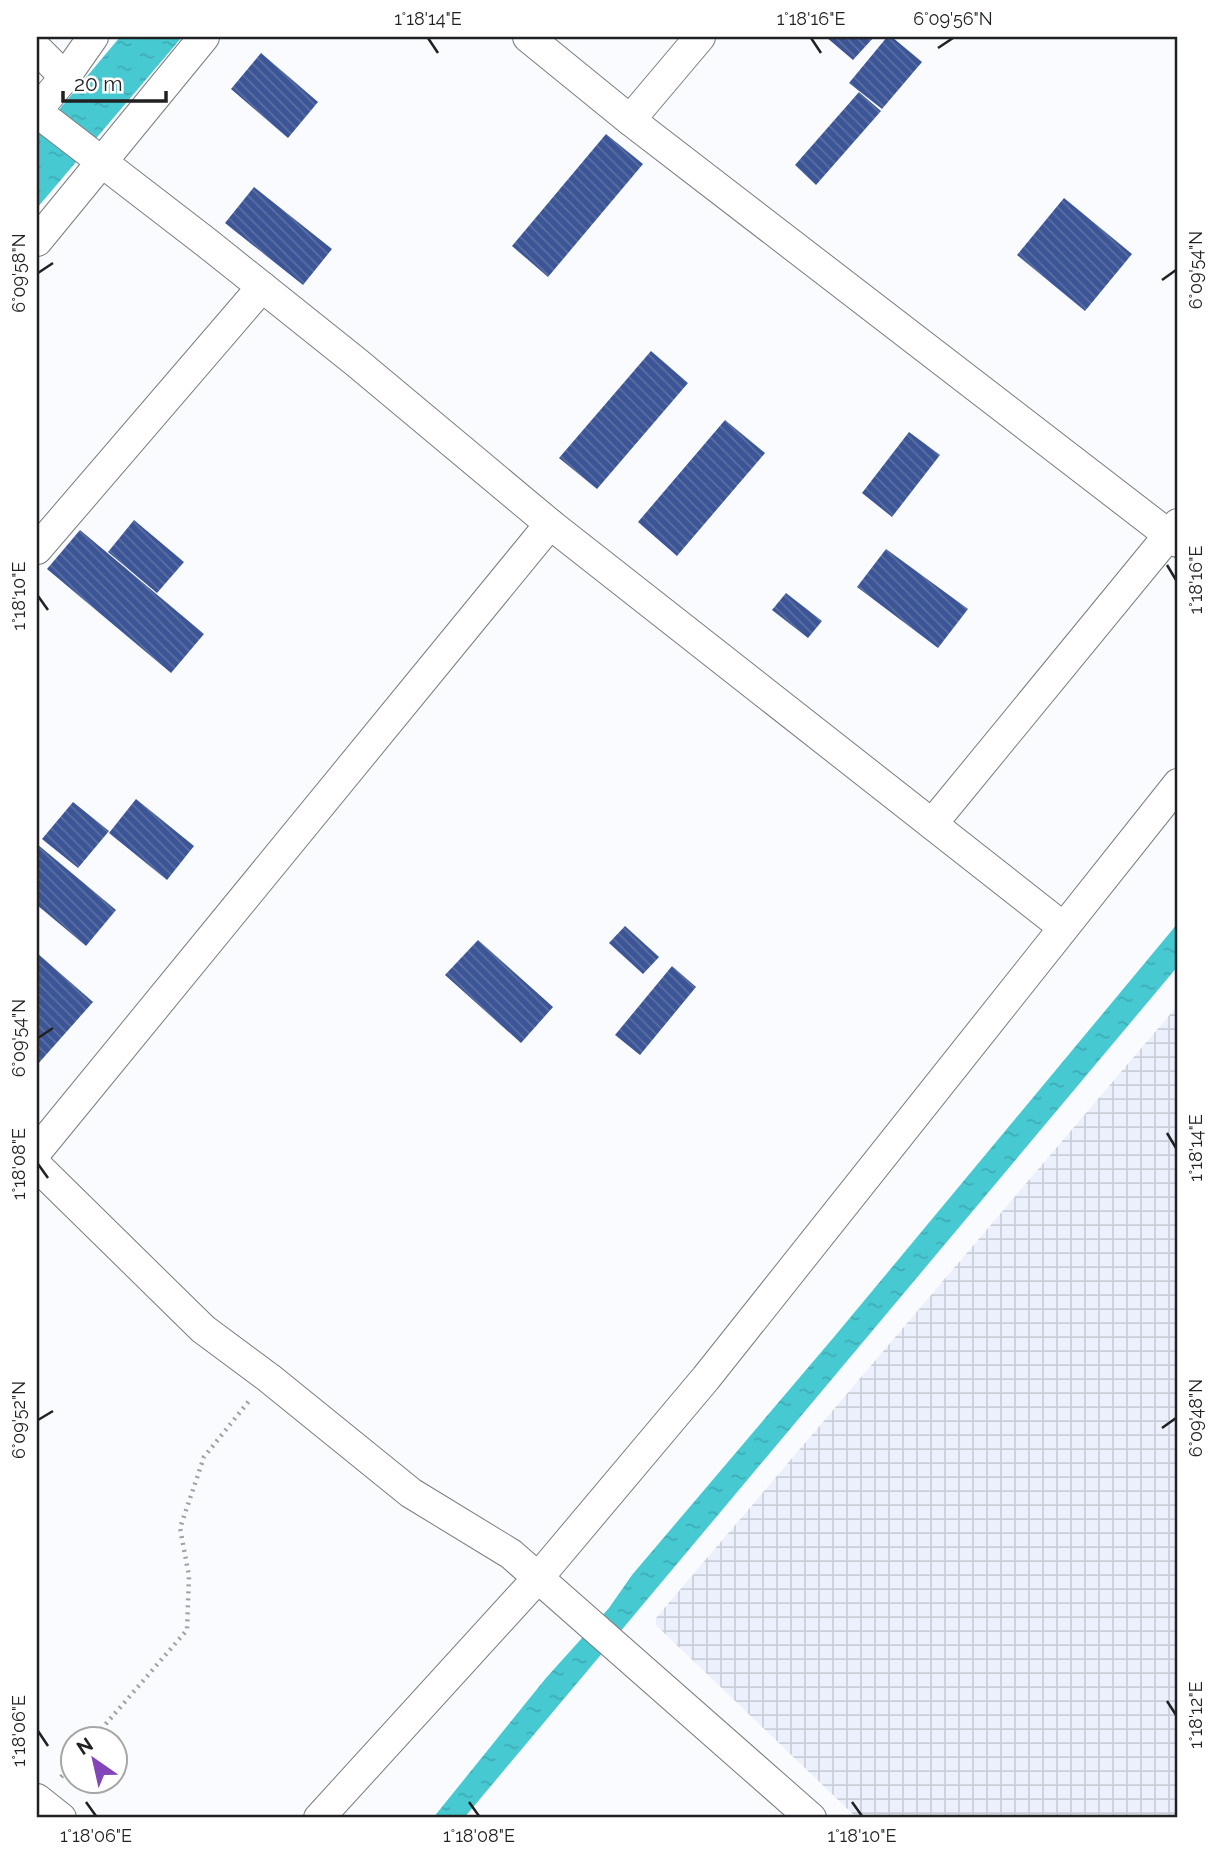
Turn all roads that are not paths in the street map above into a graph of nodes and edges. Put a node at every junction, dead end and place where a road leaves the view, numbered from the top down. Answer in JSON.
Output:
{"nodes":[{"id":1,"x":93,"y":37,"type":"edge"},
{"id":2,"x":204,"y":37,"type":"edge"},
{"id":3,"x":528,"y":37,"type":"edge"},
{"id":4,"x":700,"y":37,"type":"edge"},
{"id":5,"x":37,"y":49,"type":"edge"},
{"id":6,"x":65,"y":77,"type":"junction"},
{"id":7,"x":40,"y":114,"type":"edge"},
{"id":8,"x":630,"y":120,"type":"junction"},
{"id":9,"x":95,"y":158,"type":"junction"},
{"id":10,"x":37,"y":241,"type":"edge"},
{"id":11,"x":262,"y":287,"type":"junction"},
{"id":12,"x":550,"y":524,"type":"junction"},
{"id":13,"x":1175,"y":533,"type":"edge"},
{"id":14,"x":37,"y":550,"type":"edge"},
{"id":15,"x":1178,"y":785,"type":"edge"},
{"id":16,"x":932,"y":824,"type":"junction"},
{"id":17,"x":1063,"y":927,"type":"junction"},
{"id":18,"x":37,"y":1151,"type":"edge"},
{"id":19,"x":37,"y":1166,"type":"edge"},
{"id":20,"x":537,"y":1579,"type":"junction"},
{"id":21,"x":319,"y":1818,"type":"edge"},
{"id":22,"x":811,"y":1818,"type":"edge"}],
"edges":[{"from":1,"to":6,"type":"street"},
{"from":2,"to":9,"type":"street"},
{"from":3,"to":8,"type":"street"},
{"from":4,"to":8,"type":"street"},
{"from":5,"to":6,"type":"street"},
{"from":6,"to":7,"type":"street"},
{"from":7,"to":9,"type":"street"},
{"from":8,"to":13,"type":"street"},
{"from":9,"to":10,"type":"street"},
{"from":9,"to":11,"type":"street"},
{"from":11,"to":12,"type":"street"},
{"from":11,"to":14,"type":"street"},
{"from":12,"to":16,"type":"street"},
{"from":12,"to":18,"type":"street"},
{"from":13,"to":16,"type":"street"},
{"from":15,"to":17,"type":"street"},
{"from":16,"to":17,"type":"street"},
{"from":17,"to":20,"type":"street"},
{"from":19,"to":20,"type":"street"},
{"from":20,"to":21,"type":"street"},
{"from":20,"to":22,"type":"street"}]}
